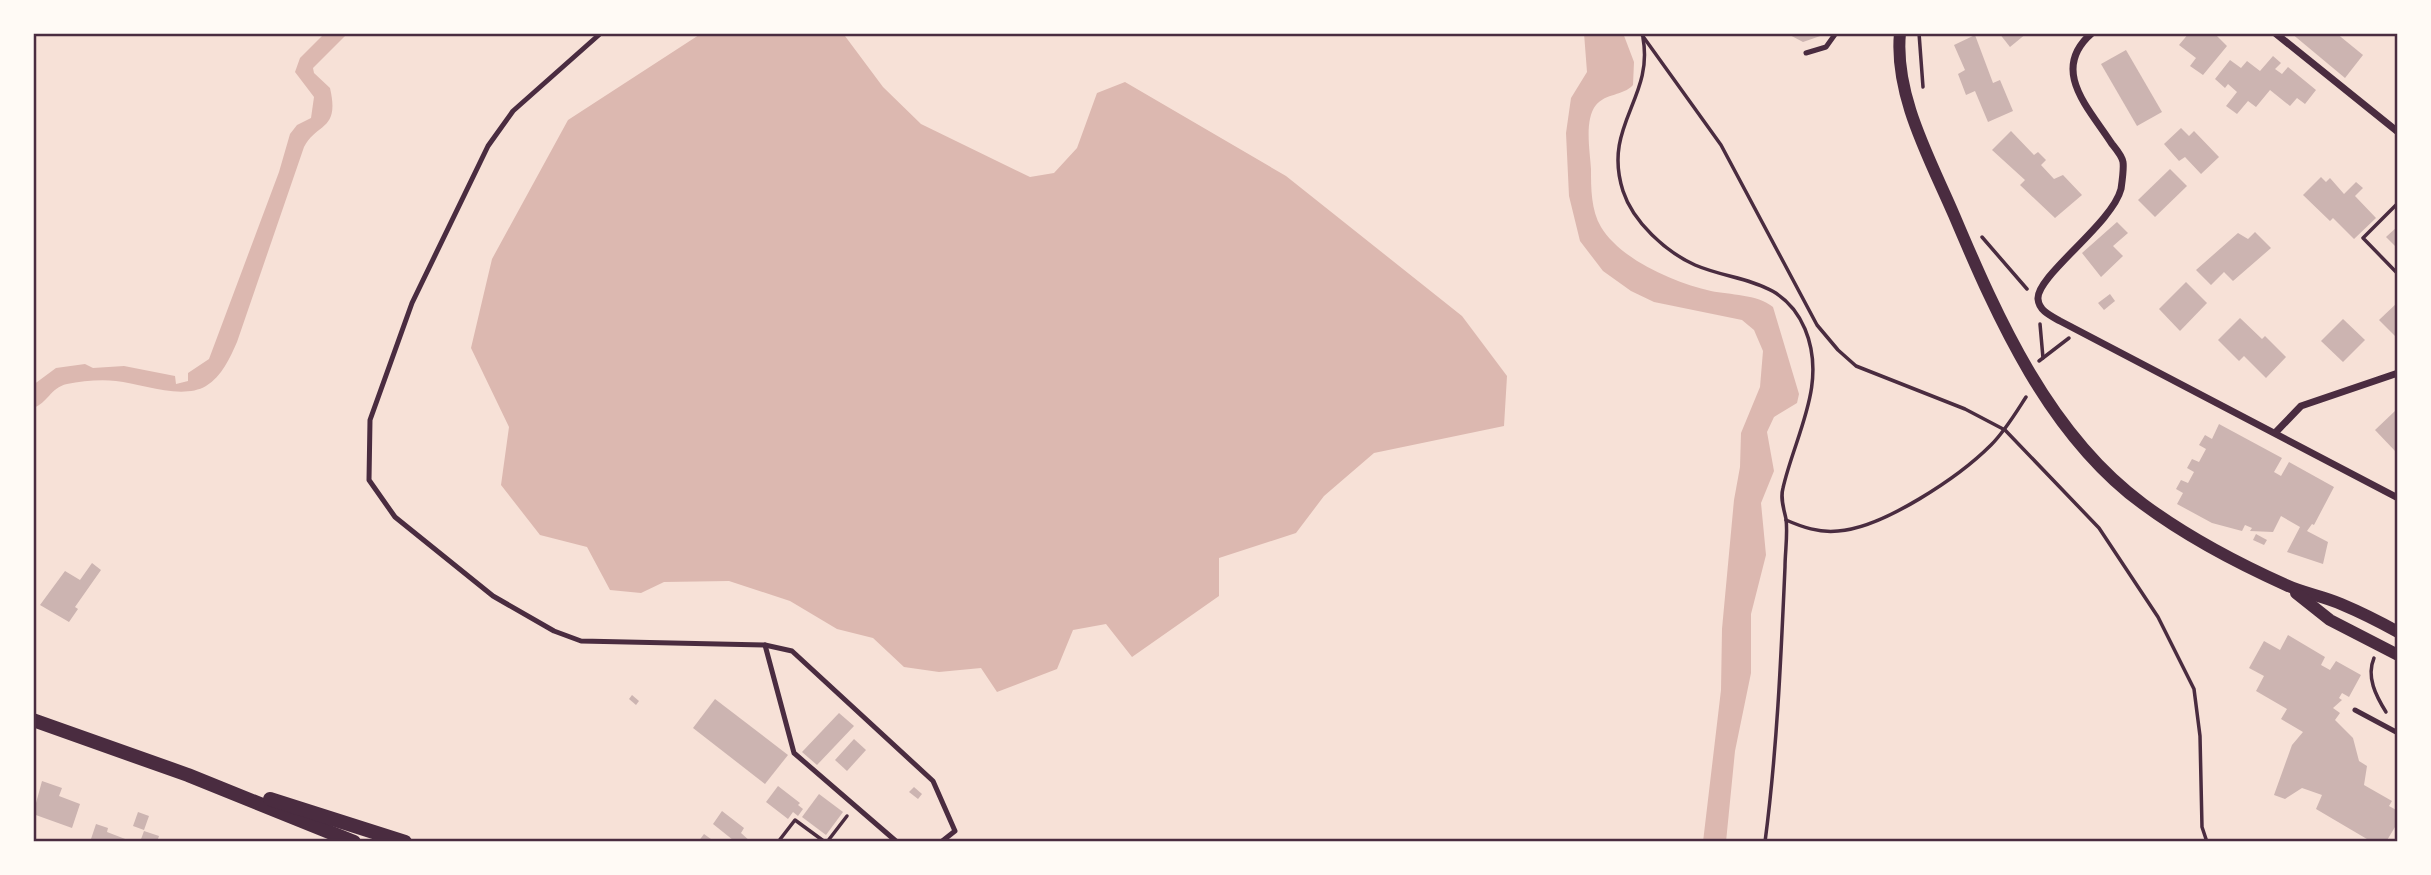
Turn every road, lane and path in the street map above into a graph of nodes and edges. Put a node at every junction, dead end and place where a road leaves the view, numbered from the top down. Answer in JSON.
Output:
{"nodes":[{"id":1,"x":601,"y":33,"type":"edge"},
{"id":2,"x":1836,"y":33,"type":"edge"},
{"id":3,"x":1900,"y":33,"type":"edge"},
{"id":4,"x":1919,"y":33,"type":"edge"},
{"id":5,"x":2092,"y":33,"type":"edge"},
{"id":6,"x":2275,"y":33,"type":"edge"},
{"id":7,"x":1642,"y":34,"type":"edge"},
{"id":8,"x":1806,"y":53,"type":"dead end"},
{"id":9,"x":1923,"y":91,"type":"dead end"},
{"id":10,"x":2398,"y":132,"type":"edge"},
{"id":11,"x":2398,"y":202,"type":"edge"},
{"id":12,"x":1980,"y":235,"type":"dead end"},
{"id":13,"x":2398,"y":275,"type":"edge"},
{"id":14,"x":2039,"y":294,"type":"junction"},
{"id":15,"x":2045,"y":313,"type":"junction"},
{"id":16,"x":2078,"y":330,"type":"junction"},
{"id":17,"x":2043,"y":358,"type":"junction"},
{"id":18,"x":2028,"y":367,"type":"junction"},
{"id":19,"x":2398,"y":373,"type":"edge"},
{"id":20,"x":2035,"y":382,"type":"junction"},
{"id":21,"x":2005,"y":430,"type":"junction"},
{"id":22,"x":2276,"y":432,"type":"junction"},
{"id":23,"x":2398,"y":498,"type":"edge"},
{"id":24,"x":1786,"y":520,"type":"junction"},
{"id":25,"x":2287,"y":586,"type":"junction"},
{"id":26,"x":2398,"y":632,"type":"edge"},
{"id":27,"x":765,"y":645,"type":"junction"},
{"id":28,"x":2380,"y":646,"type":"junction"},
{"id":29,"x":2398,"y":655,"type":"edge"},
{"id":30,"x":2355,"y":710,"type":"dead end"},
{"id":31,"x":2387,"y":715,"type":"dead end"},
{"id":32,"x":33,"y":720,"type":"edge"},
{"id":33,"x":2398,"y":733,"type":"edge"},
{"id":34,"x":188,"y":775,"type":"junction"},
{"id":35,"x":855,"y":805,"type":"junction"},
{"id":36,"x":354,"y":842,"type":"edge"},
{"id":37,"x":405,"y":842,"type":"edge"},
{"id":38,"x":778,"y":842,"type":"edge"},
{"id":39,"x":826,"y":842,"type":"edge"},
{"id":40,"x":897,"y":842,"type":"edge"},
{"id":41,"x":941,"y":842,"type":"edge"},
{"id":42,"x":1765,"y":842,"type":"edge"},
{"id":43,"x":2207,"y":842,"type":"edge"}],
"edges":[{"from":1,"to":27,"type":"lane"},
{"from":2,"to":8,"type":"lane"},
{"from":3,"to":18,"type":"street"},
{"from":4,"to":9,"type":"path"},
{"from":5,"to":14,"type":"street"},
{"from":6,"to":10,"type":"street"},
{"from":7,"to":21,"type":"path"},
{"from":7,"to":24,"type":"path"},
{"from":11,"to":13,"type":"path"},
{"from":12,"to":14,"type":"path"},
{"from":14,"to":15,"type":"street"},
{"from":15,"to":16,"type":"street"},
{"from":15,"to":17,"type":"path"},
{"from":16,"to":17,"type":"path"},
{"from":16,"to":22,"type":"street"},
{"from":17,"to":18,"type":"path"},
{"from":18,"to":20,"type":"street"},
{"from":19,"to":22,"type":"street"},
{"from":20,"to":21,"type":"path"},
{"from":20,"to":25,"type":"street"},
{"from":21,"to":24,"type":"path"},
{"from":21,"to":43,"type":"path"},
{"from":22,"to":23,"type":"street"},
{"from":24,"to":42,"type":"path"},
{"from":25,"to":26,"type":"street"},
{"from":25,"to":28,"type":"street"},
{"from":27,"to":35,"type":"lane"},
{"from":27,"to":41,"type":"lane"},
{"from":28,"to":29,"type":"street"},
{"from":28,"to":31,"type":"path"},
{"from":30,"to":33,"type":"lane"},
{"from":32,"to":34,"type":"main road"},
{"from":34,"to":36,"type":"main road"},
{"from":34,"to":37,"type":"main road"},
{"from":35,"to":39,"type":"path"},
{"from":35,"to":40,"type":"lane"},
{"from":38,"to":39,"type":"path"}]}
